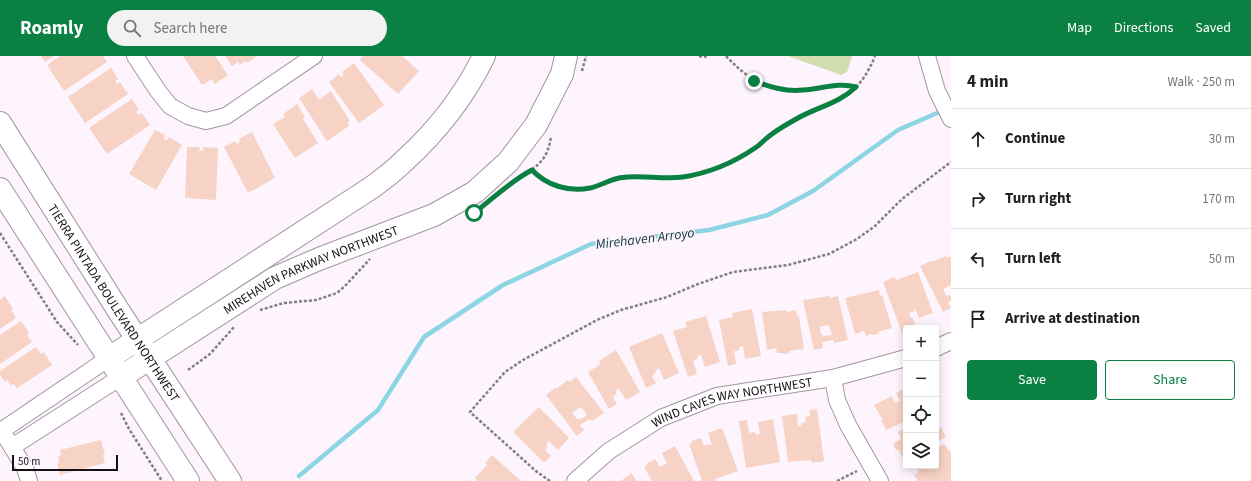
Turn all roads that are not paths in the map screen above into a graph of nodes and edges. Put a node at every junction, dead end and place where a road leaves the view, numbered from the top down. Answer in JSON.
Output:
{"nodes":[{"id":1,"x":135,"y":56,"type":"edge"},
{"id":2,"x":314,"y":56,"type":"edge"},
{"id":3,"x":484,"y":56,"type":"edge"},
{"id":4,"x":566,"y":56,"type":"edge"},
{"id":5,"x":927,"y":57,"type":"edge"},
{"id":6,"x":951,"y":119,"type":"edge"},
{"id":7,"x":0,"y":123,"type":"edge"},
{"id":8,"x":0,"y":189,"type":"edge"},
{"id":9,"x":138,"y":339,"type":"junction"},
{"id":10,"x":951,"y":341,"type":"edge"},
{"id":11,"x":939,"y":347,"type":"edge"},
{"id":12,"x":109,"y":358,"type":"junction"},
{"id":13,"x":150,"y":358,"type":"junction"},
{"id":14,"x":903,"y":359,"type":"edge"},
{"id":15,"x":121,"y":377,"type":"junction"},
{"id":16,"x":833,"y":378,"type":"junction"},
{"id":17,"x":1,"y":430,"type":"edge"},
{"id":18,"x":12,"y":447,"type":"junction"},
{"id":19,"x":29,"y":481,"type":"edge"},
{"id":20,"x":188,"y":481,"type":"edge"},
{"id":21,"x":230,"y":481,"type":"edge"},
{"id":22,"x":575,"y":481,"type":"edge"},
{"id":23,"x":880,"y":481,"type":"edge"}],
"edges":[{"from":1,"to":2,"type":"street"},
{"from":3,"to":9,"type":"street","name":"MIREHAVEN PARKWAY NORTHWEST"},
{"from":4,"to":13,"type":"street","name":"MIREHAVEN PARKWAY NORTHWEST"},
{"from":5,"to":6,"type":"street"},
{"from":7,"to":9,"type":"street","name":"TIERRA PINTADA BOULEVARD NORTHWEST"},
{"from":8,"to":12,"type":"street"},
{"from":9,"to":12,"type":"street","name":"MIREHAVEN PARKWAY NORTHWEST"},
{"from":9,"to":13,"type":"street","name":"TIERRA PINTADA BOULEVARD NORTHWEST"},
{"from":10,"to":11,"type":"street"},
{"from":12,"to":15,"type":"street"},
{"from":12,"to":17,"type":"street","name":"MIREHAVEN PARKWAY NORTHWEST"},
{"from":13,"to":15,"type":"street","name":"MIREHAVEN PARKWAY NORTHWEST"},
{"from":13,"to":21,"type":"street","name":"TIERRA PINTADA BOULEVARD NORTHWEST"},
{"from":14,"to":16,"type":"street","name":"WIND CAVES WAY NORTHWEST"},
{"from":15,"to":18,"type":"street","name":"MIREHAVEN PARKWAY NORTHWEST"},
{"from":15,"to":20,"type":"street"},
{"from":16,"to":22,"type":"street","name":"WIND CAVES WAY NORTHWEST"},
{"from":16,"to":23,"type":"street"},
{"from":17,"to":18,"type":"street"},
{"from":18,"to":19,"type":"street"}]}
